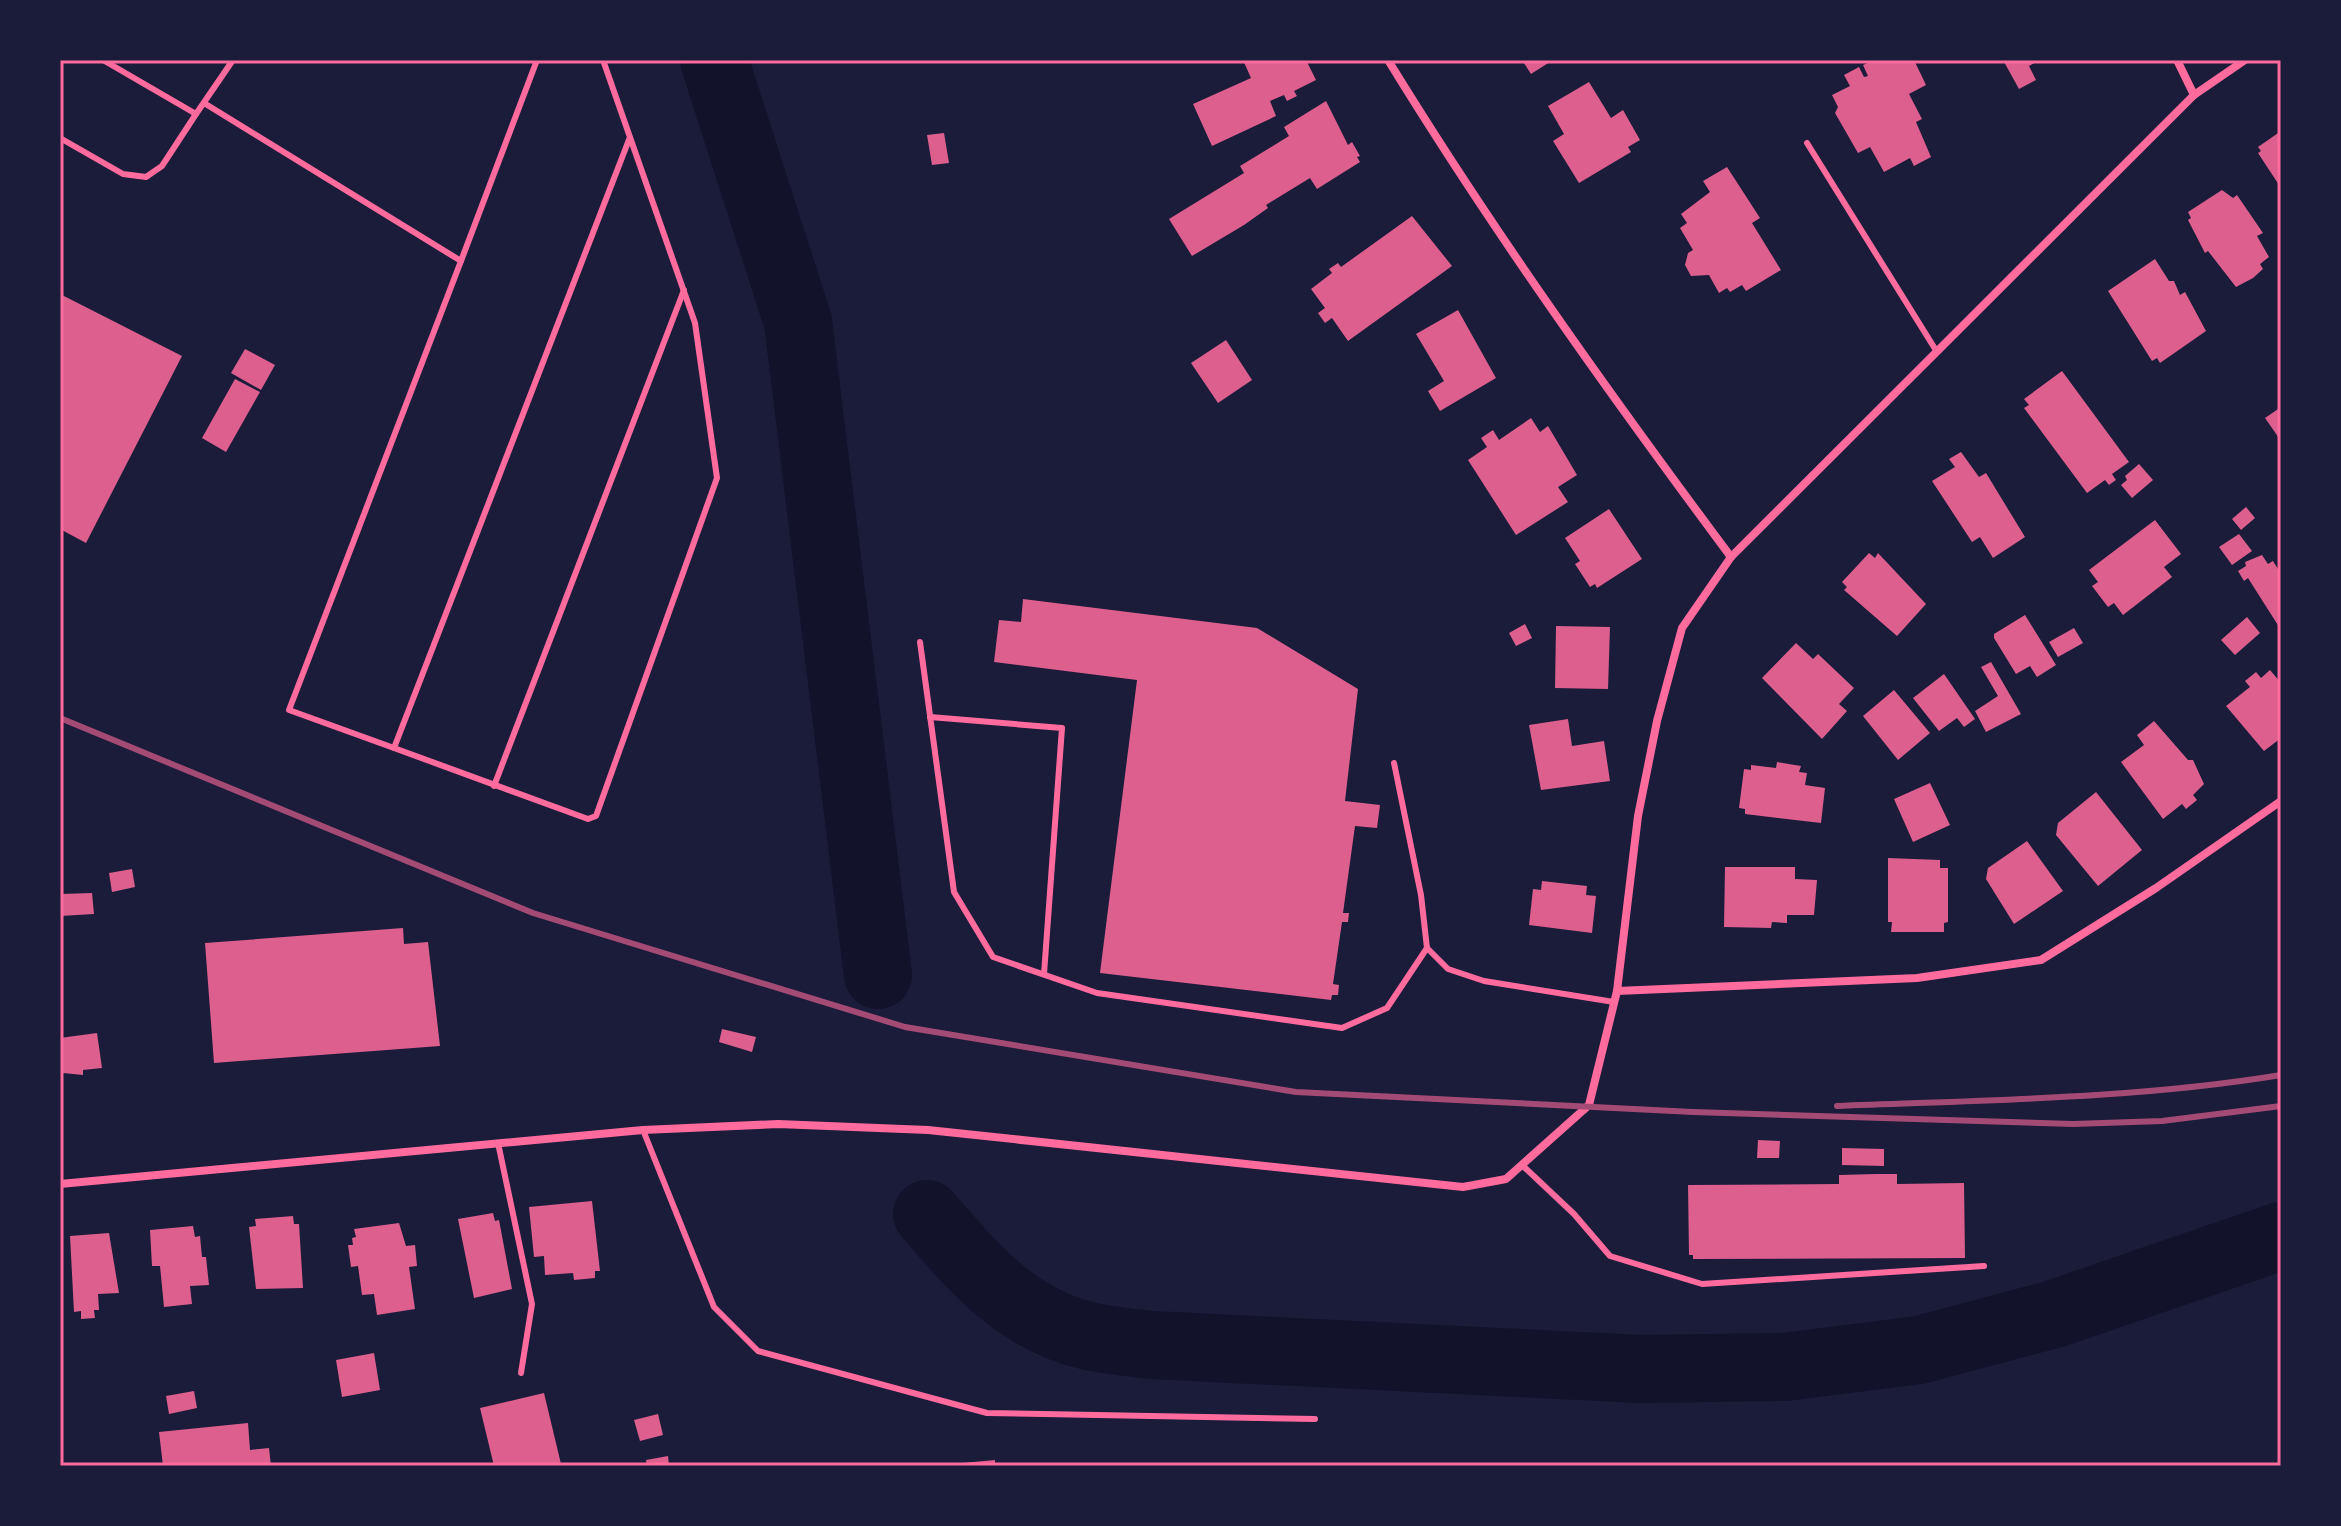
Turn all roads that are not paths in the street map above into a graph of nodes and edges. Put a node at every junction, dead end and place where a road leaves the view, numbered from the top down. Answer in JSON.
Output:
{"nodes":[{"id":1,"x":103,"y":60,"type":"edge"},
{"id":2,"x":233,"y":60,"type":"edge"},
{"id":3,"x":537,"y":60,"type":"edge"},
{"id":4,"x":603,"y":60,"type":"edge"},
{"id":5,"x":1388,"y":60,"type":"edge"},
{"id":6,"x":2177,"y":60,"type":"edge"},
{"id":7,"x":2245,"y":60,"type":"edge"},
{"id":8,"x":2194,"y":95,"type":"junction"},
{"id":9,"x":204,"y":103,"type":"junction"},
{"id":10,"x":196,"y":114,"type":"junction"},
{"id":11,"x":630,"y":137,"type":"junction"},
{"id":12,"x":60,"y":138,"type":"edge"},
{"id":13,"x":1807,"y":143,"type":"dead end"},
{"id":14,"x":461,"y":261,"type":"junction"},
{"id":15,"x":684,"y":290,"type":"junction"},
{"id":16,"x":1937,"y":352,"type":"junction"},
{"id":17,"x":1731,"y":557,"type":"junction"},
{"id":18,"x":920,"y":642,"type":"dead end"},
{"id":19,"x":930,"y":717,"type":"junction"},
{"id":20,"x":394,"y":748,"type":"junction"},
{"id":21,"x":1394,"y":763,"type":"dead end"},
{"id":22,"x":494,"y":786,"type":"junction"},
{"id":23,"x":2281,"y":801,"type":"edge"},
{"id":24,"x":1427,"y":948,"type":"junction"},
{"id":25,"x":1044,"y":974,"type":"junction"},
{"id":26,"x":1617,"y":991,"type":"junction"},
{"id":27,"x":1614,"y":1002,"type":"junction"},
{"id":28,"x":643,"y":1130,"type":"junction"},
{"id":29,"x":498,"y":1143,"type":"junction"},
{"id":30,"x":1522,"y":1165,"type":"junction"},
{"id":31,"x":60,"y":1184,"type":"edge"},
{"id":32,"x":1984,"y":1266,"type":"dead end"},
{"id":33,"x":521,"y":1373,"type":"dead end"},
{"id":34,"x":1315,"y":1419,"type":"dead end"}],
"edges":[{"from":1,"to":10,"type":"lane"},
{"from":2,"to":9,"type":"lane"},
{"from":3,"to":14,"type":"lane"},
{"from":4,"to":11,"type":"lane"},
{"from":5,"to":17,"type":"street"},
{"from":6,"to":8,"type":"street"},
{"from":7,"to":8,"type":"street"},
{"from":8,"to":16,"type":"street"},
{"from":9,"to":10,"type":"lane"},
{"from":9,"to":14,"type":"lane"},
{"from":10,"to":12,"type":"lane"},
{"from":11,"to":15,"type":"lane"},
{"from":11,"to":20,"type":"lane"},
{"from":13,"to":16,"type":"lane"},
{"from":14,"to":20,"type":"lane"},
{"from":15,"to":22,"type":"lane"},
{"from":15,"to":22,"type":"lane"},
{"from":16,"to":17,"type":"street"},
{"from":17,"to":26,"type":"street"},
{"from":18,"to":19,"type":"lane"},
{"from":19,"to":25,"type":"lane"},
{"from":19,"to":25,"type":"lane"},
{"from":20,"to":22,"type":"lane"},
{"from":21,"to":24,"type":"lane"},
{"from":23,"to":26,"type":"street"},
{"from":24,"to":25,"type":"lane"},
{"from":24,"to":27,"type":"lane"},
{"from":26,"to":27,"type":"street"},
{"from":27,"to":30,"type":"street"},
{"from":28,"to":29,"type":"street"},
{"from":28,"to":30,"type":"street"},
{"from":28,"to":34,"type":"lane"},
{"from":29,"to":31,"type":"street"},
{"from":29,"to":33,"type":"lane"},
{"from":30,"to":32,"type":"lane"}]}
